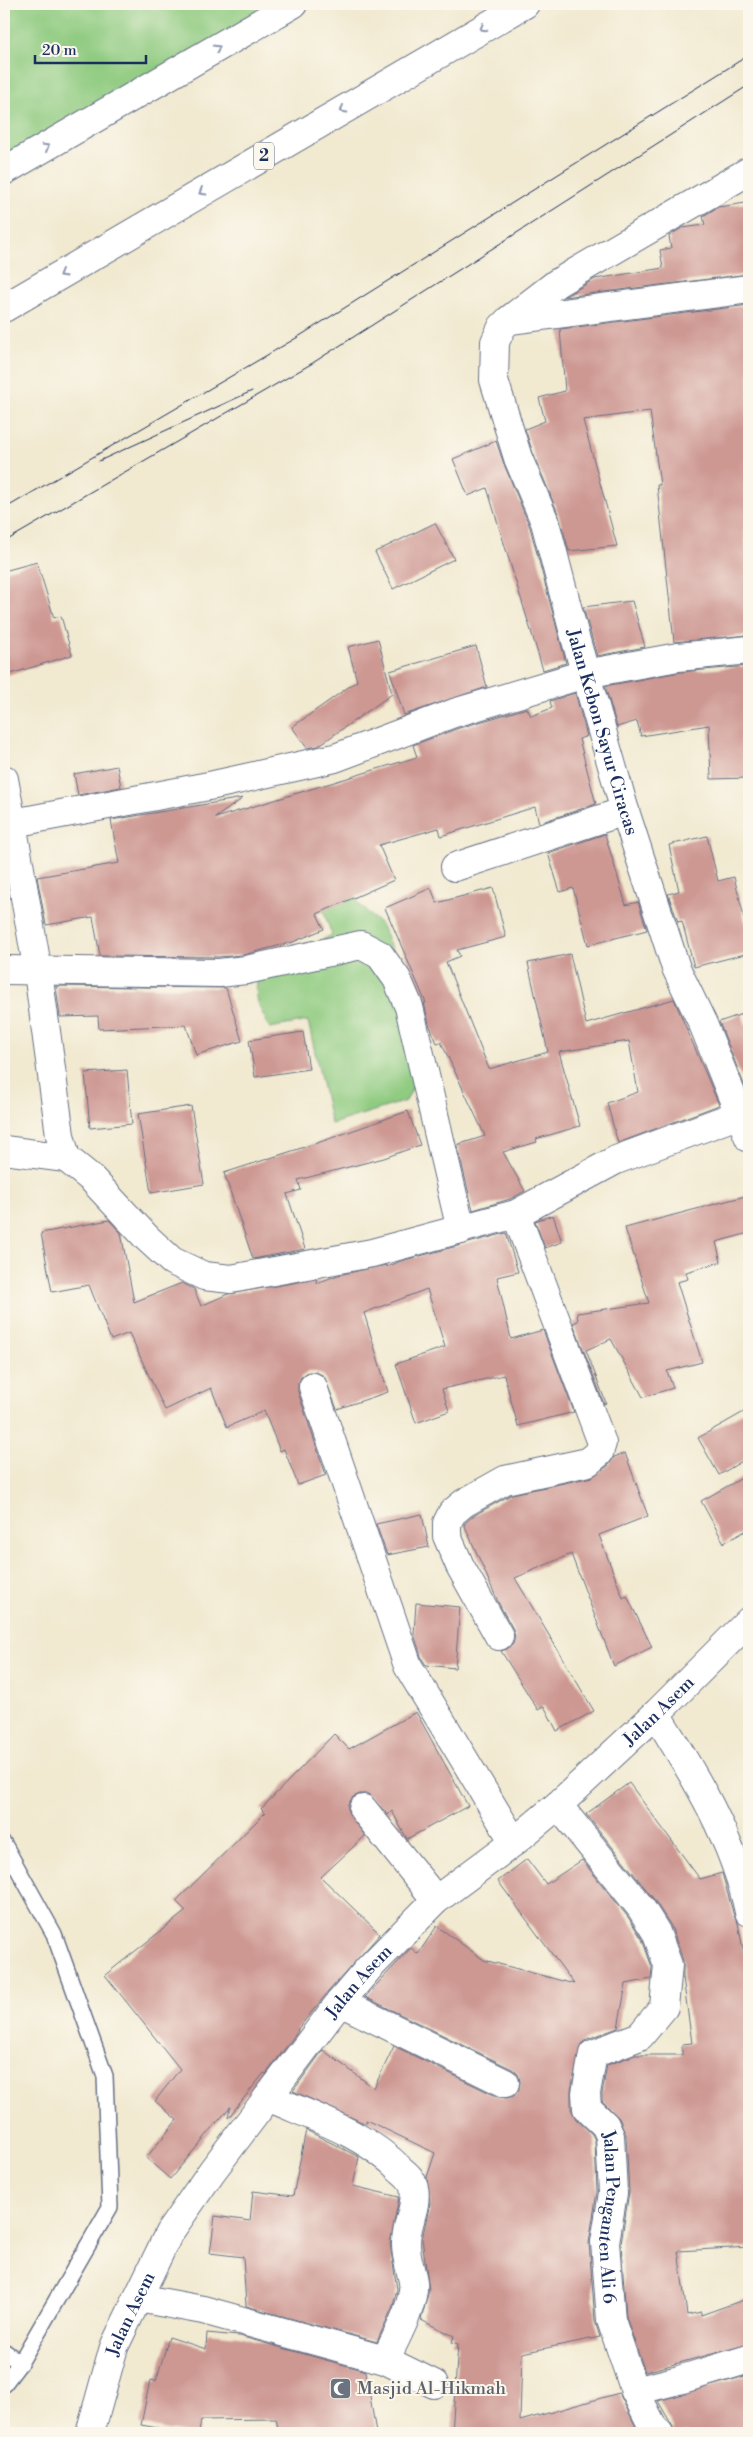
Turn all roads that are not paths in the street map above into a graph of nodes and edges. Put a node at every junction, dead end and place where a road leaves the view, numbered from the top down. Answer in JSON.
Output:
{"nodes":[{"id":1,"x":293,"y":4,"type":"edge"},
{"id":2,"x":525,"y":4,"type":"edge"},
{"id":3,"x":4,"y":171,"type":"edge"},
{"id":4,"x":749,"y":171,"type":"edge"},
{"id":5,"x":749,"y":289,"type":"edge"},
{"id":6,"x":4,"y":308,"type":"edge"},
{"id":7,"x":509,"y":320,"type":"junction"},
{"id":8,"x":749,"y":650,"type":"edge"},
{"id":9,"x":585,"y":674,"type":"junction"},
{"id":10,"x":4,"y":778,"type":"edge"},
{"id":11,"x":625,"y":811,"type":"junction"},
{"id":12,"x":12,"y":823,"type":"junction"},
{"id":13,"x":455,"y":867,"type":"dead end"},
{"id":14,"x":4,"y":970,"type":"edge"},
{"id":15,"x":38,"y":972,"type":"junction"},
{"id":16,"x":744,"y":1126,"type":"edge"},
{"id":17,"x":4,"y":1150,"type":"edge"},
{"id":18,"x":66,"y":1158,"type":"junction"},
{"id":19,"x":516,"y":1214,"type":"junction"},
{"id":20,"x":461,"y":1230,"type":"junction"},
{"id":21,"x":313,"y":1386,"type":"dead end"},
{"id":22,"x":749,"y":1621,"type":"edge"},
{"id":23,"x":499,"y":1636,"type":"dead end"},
{"id":24,"x":656,"y":1714,"type":"junction"},
{"id":25,"x":558,"y":1805,"type":"junction"},
{"id":26,"x":363,"y":1810,"type":"dead end"},
{"id":27,"x":514,"y":1842,"type":"junction"},
{"id":28,"x":4,"y":1844,"type":"edge"},
{"id":29,"x":436,"y":1900,"type":"junction"},
{"id":30,"x":749,"y":1912,"type":"edge"},
{"id":31,"x":340,"y":2002,"type":"junction"},
{"id":32,"x":505,"y":2083,"type":"dead end"},
{"id":33,"x":268,"y":2097,"type":"junction"},
{"id":34,"x":138,"y":2298,"type":"junction"},
{"id":35,"x":4,"y":2351,"type":"edge"},
{"id":36,"x":749,"y":2359,"type":"edge"},
{"id":37,"x":385,"y":2360,"type":"junction"},
{"id":38,"x":20,"y":2363,"type":"junction"},
{"id":39,"x":4,"y":2384,"type":"edge"},
{"id":40,"x":434,"y":2384,"type":"dead end"},
{"id":41,"x":634,"y":2391,"type":"junction"},
{"id":42,"x":90,"y":2433,"type":"edge"},
{"id":43,"x":659,"y":2433,"type":"edge"}],
"edges":[{"from":3,"to":1,"type":"main road","one_way":true},
{"from":2,"to":6,"type":"main road","number":"2","one_way":true},
{"from":4,"to":7,"type":"main road","name":"Jalan Kebon Sayur Ciracas"},
{"from":5,"to":7,"type":"main road"},
{"from":7,"to":9,"type":"main road","name":"Jalan Kebon Sayur Ciracas"},
{"from":8,"to":9,"type":"main road"},
{"from":9,"to":11,"type":"main road","name":"Jalan Kebon Sayur Ciracas"},
{"from":9,"to":12,"type":"main road"},
{"from":10,"to":12,"type":"main road"},
{"from":11,"to":13,"type":"main road"},
{"from":11,"to":16,"type":"main road","name":"Jalan Kebon Sayur Ciracas"},
{"from":12,"to":15,"type":"main road"},
{"from":14,"to":15,"type":"main road"},
{"from":15,"to":18,"type":"main road"},
{"from":15,"to":20,"type":"main road"},
{"from":16,"to":19,"type":"main road"},
{"from":17,"to":18,"type":"main road"},
{"from":18,"to":20,"type":"main road"},
{"from":19,"to":20,"type":"main road"},
{"from":19,"to":23,"type":"main road"},
{"from":21,"to":27,"type":"main road"},
{"from":22,"to":24,"type":"main road","name":"Jalan Asem"},
{"from":24,"to":25,"type":"main road","name":"Jalan Asem"},
{"from":24,"to":30,"type":"main road"},
{"from":25,"to":27,"type":"main road","name":"Jalan Asem"},
{"from":25,"to":41,"type":"main road","name":"Jalan Penganten Ali 6"},
{"from":26,"to":29,"type":"main road"},
{"from":27,"to":29,"type":"main road","name":"Jalan Asem"},
{"from":28,"to":38,"type":"lane"},
{"from":29,"to":31,"type":"main road","name":"Jalan Asem"},
{"from":31,"to":32,"type":"main road"},
{"from":31,"to":33,"type":"main road","name":"Jalan Asem"},
{"from":33,"to":34,"type":"main road","name":"Jalan Asem"},
{"from":33,"to":37,"type":"main road"},
{"from":34,"to":37,"type":"main road"},
{"from":34,"to":42,"type":"main road","name":"Jalan Asem"},
{"from":35,"to":38,"type":"lane"},
{"from":36,"to":41,"type":"main road"},
{"from":37,"to":40,"type":"main road"},
{"from":38,"to":39,"type":"lane"},
{"from":41,"to":43,"type":"main road","name":"Jalan Penganten Ali 6"}]}
